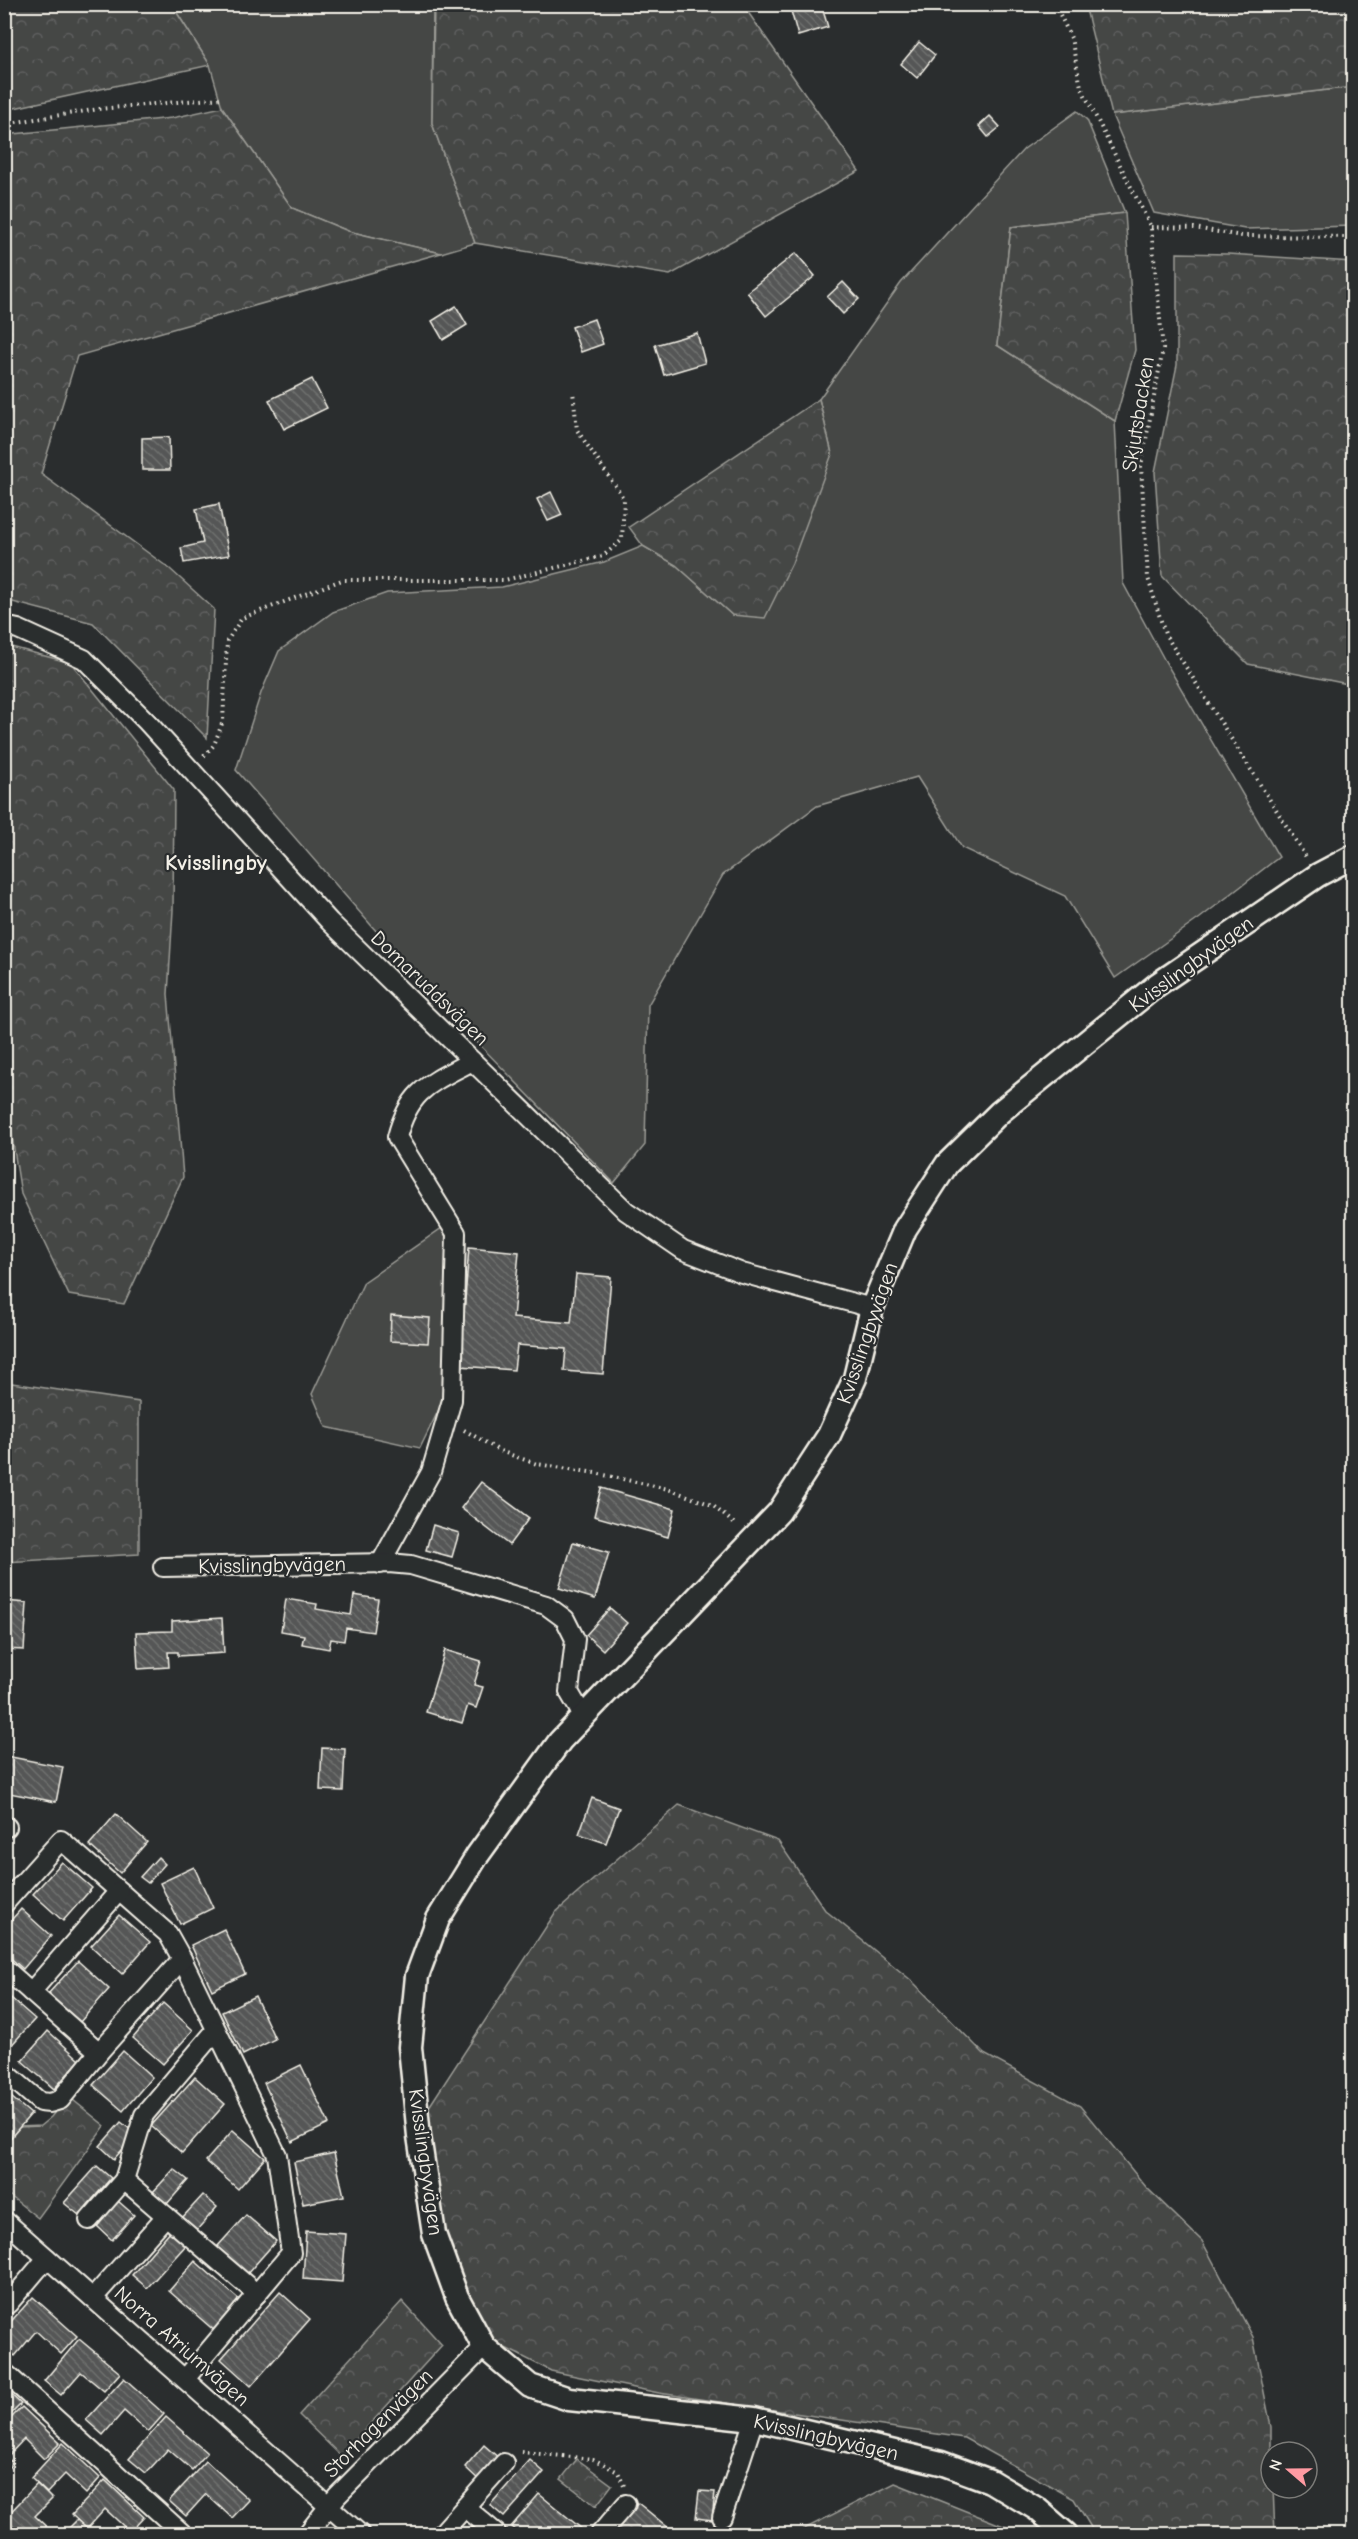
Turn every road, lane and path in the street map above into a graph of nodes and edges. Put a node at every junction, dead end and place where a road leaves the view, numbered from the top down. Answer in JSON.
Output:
{"nodes":[{"id":1,"x":1055,"y":4,"type":"edge"},
{"id":2,"x":222,"y":98,"type":"dead end"},
{"id":3,"x":4,"y":124,"type":"edge"},
{"id":4,"x":1151,"y":227,"type":"junction"},
{"id":5,"x":1353,"y":237,"type":"edge"},
{"id":6,"x":573,"y":391,"type":"dead end"},
{"id":7,"x":4,"y":626,"type":"edge"},
{"id":8,"x":191,"y":769,"type":"junction"},
{"id":9,"x":1353,"y":856,"type":"edge"},
{"id":10,"x":1318,"y":875,"type":"junction"},
{"id":11,"x":472,"y":1061,"type":"junction"},
{"id":12,"x":872,"y":1308,"type":"junction"},
{"id":13,"x":446,"y":1420,"type":"junction"},
{"id":14,"x":752,"y":1539,"type":"junction"},
{"id":15,"x":380,"y":1564,"type":"junction"},
{"id":16,"x":163,"y":1567,"type":"dead end"},
{"id":17,"x":583,"y":1716,"type":"junction"},
{"id":18,"x":119,"y":1892,"type":"junction"},
{"id":19,"x":4,"y":1904,"type":"edge"},
{"id":20,"x":182,"y":1959,"type":"junction"},
{"id":21,"x":4,"y":1968,"type":"edge"},
{"id":22,"x":31,"y":1992,"type":"junction"},
{"id":23,"x":216,"y":2030,"type":"junction"},
{"id":24,"x":99,"y":2052,"type":"junction"},
{"id":25,"x":4,"y":2071,"type":"edge"},
{"id":26,"x":124,"y":2180,"type":"junction"},
{"id":27,"x":166,"y":2216,"type":"junction"},
{"id":28,"x":4,"y":2220,"type":"edge"},
{"id":29,"x":88,"y":2220,"type":"dead end"},
{"id":30,"x":47,"y":2258,"type":"junction"},
{"id":31,"x":257,"y":2294,"type":"junction"},
{"id":32,"x":93,"y":2298,"type":"junction"},
{"id":33,"x":6,"y":2304,"type":"edge"},
{"id":34,"x":484,"y":2347,"type":"junction"},
{"id":35,"x":4,"y":2372,"type":"edge"},
{"id":36,"x":185,"y":2379,"type":"junction"},
{"id":37,"x":754,"y":2419,"type":"junction"},
{"id":38,"x":504,"y":2463,"type":"joint"},
{"id":39,"x":626,"y":2504,"type":"joint"},
{"id":40,"x":330,"y":2506,"type":"junction"},
{"id":41,"x":465,"y":2507,"type":"junction"},
{"id":42,"x":722,"y":2517,"type":"dead end"},
{"id":43,"x":183,"y":2535,"type":"edge"},
{"id":44,"x":307,"y":2535,"type":"edge"},
{"id":45,"x":360,"y":2535,"type":"edge"},
{"id":46,"x":441,"y":2535,"type":"edge"},
{"id":47,"x":497,"y":2535,"type":"edge"},
{"id":48,"x":600,"y":2535,"type":"edge"},
{"id":49,"x":1066,"y":2535,"type":"edge"}],
"edges":[{"from":1,"to":4,"type":"path","name":"Skjutsbacken"},
{"from":2,"to":3,"type":"path"},
{"from":4,"to":5,"type":"path"},
{"from":4,"to":10,"type":"path","name":"Skjutsbacken"},
{"from":6,"to":8,"type":"path"},
{"from":7,"to":8,"type":"street","name":"Domaruddsvägen"},
{"from":8,"to":11,"type":"street","name":"Domaruddsvägen"},
{"from":9,"to":10,"type":"street","name":"Kvisslingbyvägen"},
{"from":10,"to":12,"type":"street","name":"Kvisslingbyvägen"},
{"from":11,"to":12,"type":"street","name":"Domaruddsvägen"},
{"from":11,"to":13,"type":"street"},
{"from":12,"to":14,"type":"street","name":"Kvisslingbyvägen"},
{"from":13,"to":14,"type":"path"},
{"from":13,"to":15,"type":"street"},
{"from":14,"to":17,"type":"street","name":"Kvisslingbyvägen"},
{"from":15,"to":16,"type":"street","name":"Kvisslingbyvägen"},
{"from":15,"to":17,"type":"street","name":"Kvisslingbyvägen"},
{"from":17,"to":34,"type":"street","name":"Kvisslingbyvägen"},
{"from":18,"to":19,"type":"street"},
{"from":18,"to":20,"type":"street"},
{"from":18,"to":22,"type":"street"},
{"from":20,"to":23,"type":"street"},
{"from":20,"to":24,"type":"street"},
{"from":21,"to":22,"type":"street"},
{"from":22,"to":24,"type":"street"},
{"from":23,"to":26,"type":"street"},
{"from":23,"to":31,"type":"street"},
{"from":24,"to":25,"type":"street"},
{"from":26,"to":27,"type":"street"},
{"from":26,"to":29,"type":"street"},
{"from":27,"to":31,"type":"street"},
{"from":27,"to":32,"type":"street"},
{"from":28,"to":30,"type":"street","name":"Norra Atriumvägen"},
{"from":30,"to":32,"type":"street","name":"Norra Atriumvägen"},
{"from":30,"to":33,"type":"street"},
{"from":31,"to":36,"type":"street"},
{"from":32,"to":36,"type":"street","name":"Norra Atriumvägen"},
{"from":34,"to":37,"type":"street","name":"Kvisslingbyvägen"},
{"from":34,"to":40,"type":"street","name":"Storhagenvägen"},
{"from":35,"to":43,"type":"street"},
{"from":36,"to":40,"type":"street","name":"Norra Atriumvägen"},
{"from":37,"to":42,"type":"street"},
{"from":37,"to":49,"type":"street","name":"Kvisslingbyvägen"},
{"from":38,"to":39,"type":"path"},
{"from":38,"to":41,"type":"street"},
{"from":39,"to":48,"type":"street"},
{"from":40,"to":44,"type":"street","name":"Storhagenvägen"},
{"from":40,"to":45,"type":"street","name":"Norra Atriumvägen"},
{"from":41,"to":46,"type":"street"},
{"from":41,"to":47,"type":"street"}]}
